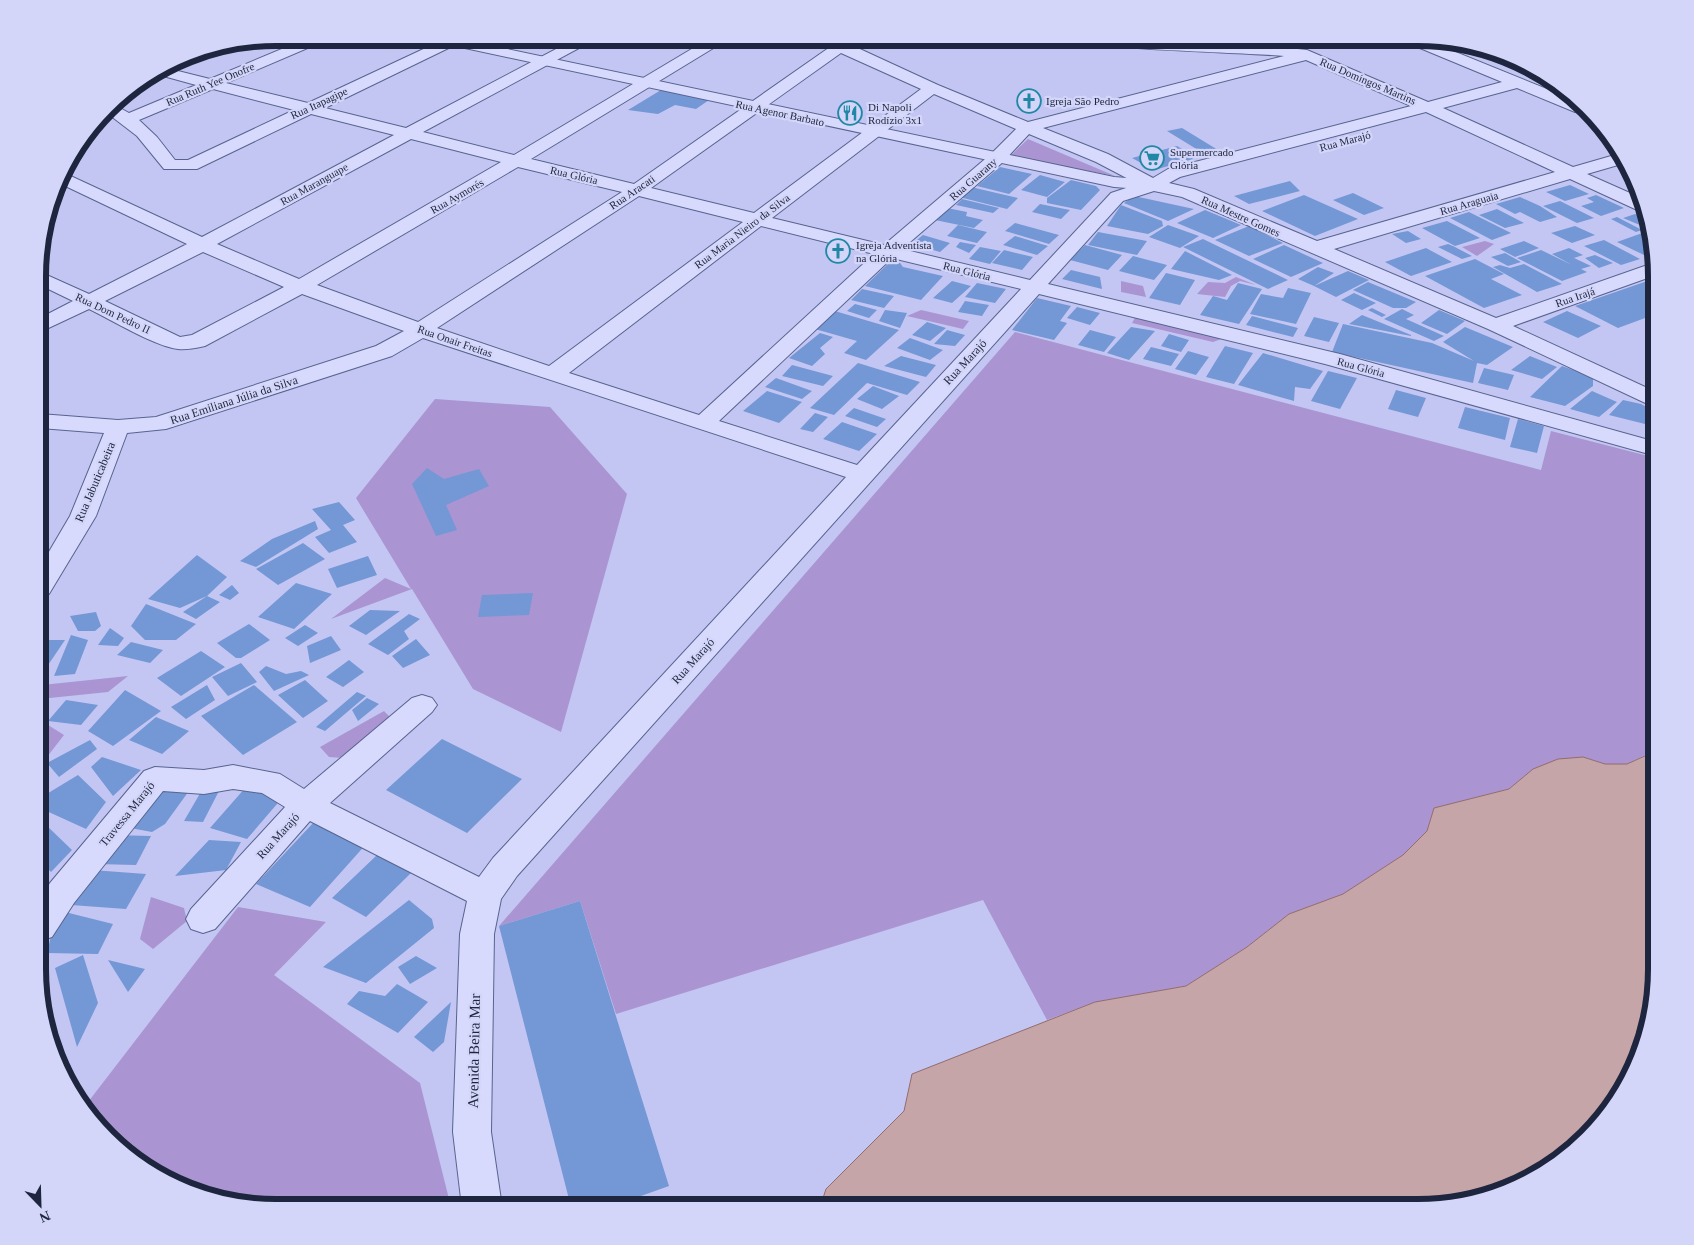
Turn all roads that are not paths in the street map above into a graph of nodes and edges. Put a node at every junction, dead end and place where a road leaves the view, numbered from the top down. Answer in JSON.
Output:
{"nodes":[{"id":1,"x":300,"y":46,"type":"edge"},
{"id":2,"x":434,"y":46,"type":"edge"},
{"id":3,"x":479,"y":46,"type":"edge"},
{"id":4,"x":572,"y":46,"type":"edge"},
{"id":5,"x":706,"y":46,"type":"edge"},
{"id":6,"x":828,"y":46,"type":"edge"},
{"id":7,"x":842,"y":46,"type":"edge"},
{"id":8,"x":1193,"y":46,"type":"edge"},
{"id":9,"x":1289,"y":46,"type":"edge"},
{"id":10,"x":1430,"y":47,"type":"edge"},
{"id":11,"x":1282,"y":52,"type":"junction"},
{"id":12,"x":1307,"y":55,"type":"junction"},
{"id":13,"x":544,"y":61,"type":"junction"},
{"id":14,"x":169,"y":73,"type":"edge"},
{"id":15,"x":212,"y":83,"type":"junction"},
{"id":16,"x":643,"y":83,"type":"junction"},
{"id":17,"x":1518,"y":83,"type":"junction"},
{"id":18,"x":932,"y":88,"type":"junction"},
{"id":19,"x":1536,"y":91,"type":"junction"},
{"id":20,"x":1571,"y":105,"type":"edge"},
{"id":21,"x":1425,"y":106,"type":"junction"},
{"id":22,"x":308,"y":107,"type":"junction"},
{"id":23,"x":756,"y":107,"type":"junction"},
{"id":24,"x":116,"y":112,"type":"edge"},
{"id":25,"x":1446,"y":115,"type":"junction"},
{"id":26,"x":128,"y":119,"type":"junction"},
{"id":27,"x":1027,"y":128,"type":"junction"},
{"id":28,"x":871,"y":132,"type":"junction"},
{"id":29,"x":405,"y":134,"type":"junction"},
{"id":30,"x":997,"y":158,"type":"junction"},
{"id":31,"x":1616,"y":160,"type":"edge"},
{"id":32,"x":516,"y":162,"type":"junction"},
{"id":33,"x":1572,"y":174,"type":"junction"},
{"id":34,"x":68,"y":181,"type":"edge"},
{"id":35,"x":1153,"y":186,"type":"junction"},
{"id":36,"x":637,"y":190,"type":"junction"},
{"id":37,"x":1636,"y":203,"type":"edge"},
{"id":38,"x":758,"y":219,"type":"junction"},
{"id":39,"x":203,"y":244,"type":"junction"},
{"id":40,"x":1315,"y":248,"type":"junction"},
{"id":41,"x":888,"y":251,"type":"junction"},
{"id":42,"x":1648,"y":271,"type":"edge"},
{"id":43,"x":46,"y":281,"type":"edge"},
{"id":44,"x":301,"y":286,"type":"junction"},
{"id":45,"x":1034,"y":287,"type":"junction"},
{"id":46,"x":87,"y":302,"type":"junction"},
{"id":47,"x":46,"y":323,"type":"edge"},
{"id":48,"x":1495,"y":325,"type":"junction"},
{"id":49,"x":420,"y":330,"type":"junction"},
{"id":50,"x":188,"y":343,"type":"joint"},
{"id":51,"x":553,"y":374,"type":"junction"},
{"id":52,"x":1648,"y":397,"type":"edge"},
{"id":53,"x":46,"y":421,"type":"edge"},
{"id":54,"x":703,"y":422,"type":"junction"},
{"id":55,"x":118,"y":427,"type":"junction"},
{"id":56,"x":1648,"y":447,"type":"edge"},
{"id":57,"x":862,"y":474,"type":"junction"},
{"id":58,"x":46,"y":578,"type":"edge"},
{"id":59,"x":422,"y":704,"type":"dead end"},
{"id":60,"x":306,"y":805,"type":"junction"},
{"id":61,"x":485,"y":895,"type":"junction"},
{"id":62,"x":46,"y":918,"type":"edge"},
{"id":63,"x":203,"y":918,"type":"dead end"},
{"id":64,"x":481,"y":1199,"type":"edge"}],
"edges":[{"from":1,"to":15,"type":"street","name":"Rua Ruth Yee Onofre"},
{"from":2,"to":22,"type":"street","name":"Rua Itapagipe"},
{"from":3,"to":13,"type":"street","name":"Rua Agenor Barbato"},
{"from":4,"to":13,"type":"street","name":"Rua Maranguape"},
{"from":5,"to":16,"type":"street","name":"Rua Aymorés"},
{"from":6,"to":23,"type":"street","name":"Rua Aracati"},
{"from":7,"to":18,"type":"street","name":"Rua Mestre Gomes"},
{"from":8,"to":11,"type":"street","name":"Rua Domingos Martins"},
{"from":9,"to":11,"type":"street"},
{"from":10,"to":17,"type":"street"},
{"from":11,"to":12,"type":"street","name":"Rua Domingos Martins"},
{"from":12,"to":21,"type":"street","name":"Rua Domingos Martins"},
{"from":12,"to":27,"type":"street"},
{"from":13,"to":16,"type":"street","name":"Rua Agenor Barbato"},
{"from":13,"to":29,"type":"street","name":"Rua Maranguape"},
{"from":14,"to":15,"type":"street","name":"Rua Glória"},
{"from":15,"to":22,"type":"street","name":"Rua Glória"},
{"from":15,"to":26,"type":"street","name":"Rua Ruth Yee Onofre"},
{"from":16,"to":23,"type":"street","name":"Rua Agenor Barbato"},
{"from":16,"to":32,"type":"street","name":"Rua Aymorés"},
{"from":17,"to":19,"type":"street"},
{"from":17,"to":21,"type":"street","name":"Rua Marajó"},
{"from":18,"to":27,"type":"street","name":"Rua Mestre Gomes"},
{"from":18,"to":28,"type":"street","name":"Rua Maria Nieiro da Silva"},
{"from":19,"to":20,"type":"street"},
{"from":19,"to":25,"type":"street","name":"Rua Marajó"},
{"from":21,"to":25,"type":"street","name":"Rua Domingos Martins"},
{"from":21,"to":35,"type":"street","name":"Rua Marajó"},
{"from":22,"to":26,"type":"street","name":"Rua Itapagipe"},
{"from":22,"to":29,"type":"street","name":"Rua Glória"},
{"from":23,"to":28,"type":"street","name":"Rua Agenor Barbato"},
{"from":23,"to":36,"type":"street","name":"Rua Aracati"},
{"from":24,"to":26,"type":"street"},
{"from":25,"to":33,"type":"street","name":"Rua Domingos Martins"},
{"from":25,"to":35,"type":"street","name":"Rua Marajó"},
{"from":27,"to":30,"type":"street","name":"Rua Guarany"},
{"from":27,"to":35,"type":"street","name":"Rua Mestre Gomes"},
{"from":28,"to":30,"type":"street","name":"Rua Agenor Barbato"},
{"from":28,"to":38,"type":"street","name":"Rua Maria Nieiro da Silva"},
{"from":29,"to":32,"type":"street","name":"Rua Glória"},
{"from":29,"to":39,"type":"street","name":"Rua Maranguape"},
{"from":30,"to":35,"type":"street","name":"Rua Agenor Barbato"},
{"from":30,"to":41,"type":"street","name":"Rua Guarany"},
{"from":31,"to":33,"type":"street","name":"Rua Araguaia"},
{"from":32,"to":36,"type":"street","name":"Rua Glória"},
{"from":32,"to":44,"type":"street","name":"Rua Aymorés"},
{"from":33,"to":37,"type":"street","name":"Rua Domingos Martins"},
{"from":33,"to":40,"type":"street","name":"Rua Araguaia"},
{"from":34,"to":39,"type":"street","name":"Rua Onair Freitas"},
{"from":35,"to":40,"type":"street","name":"Rua Mestre Gomes"},
{"from":35,"to":45,"type":"street","name":"Rua Marajó"},
{"from":36,"to":38,"type":"street","name":"Rua Glória"},
{"from":36,"to":49,"type":"street","name":"Rua Aracati"},
{"from":38,"to":41,"type":"street","name":"Rua Glória"},
{"from":38,"to":51,"type":"street","name":"Rua Maria Nieiro da Silva"},
{"from":39,"to":44,"type":"street","name":"Rua Onair Freitas"},
{"from":39,"to":46,"type":"street","name":"Rua Maranguape"},
{"from":40,"to":48,"type":"street","name":"Rua Mestre Gomes"},
{"from":41,"to":45,"type":"street","name":"Rua Glória"},
{"from":41,"to":54,"type":"street","name":"Rua Guarany"},
{"from":42,"to":48,"type":"street","name":"Rua Irajá"},
{"from":43,"to":46,"type":"street","name":"Rua Dom Pedro II"},
{"from":44,"to":49,"type":"street","name":"Rua Onair Freitas"},
{"from":44,"to":50,"type":"street","name":"Rua Aymorés"},
{"from":45,"to":56,"type":"street","name":"Rua Glória"},
{"from":45,"to":57,"type":"street","name":"Rua Marajó"},
{"from":46,"to":47,"type":"street","name":"Rua Maranguape"},
{"from":46,"to":50,"type":"street","name":"Rua Dom Pedro II"},
{"from":48,"to":52,"type":"street","name":"Rua Mestre Gomes"},
{"from":49,"to":51,"type":"street","name":"Rua Onair Freitas"},
{"from":49,"to":55,"type":"street","name":"Rua Emiliana Júlia da Silva"},
{"from":51,"to":54,"type":"street","name":"Rua Onair Freitas"},
{"from":53,"to":55,"type":"street","name":"Rua Emiliana Júlia da Silva"},
{"from":54,"to":57,"type":"street","name":"Rua Onair Freitas"},
{"from":55,"to":58,"type":"street","name":"Rua Jabuticabeira"},
{"from":57,"to":61,"type":"street","name":"Rua Marajó"},
{"from":59,"to":60,"type":"street"},
{"from":60,"to":61,"type":"street","name":"Rua Marajó"},
{"from":60,"to":62,"type":"street","name":"Travessa Marajó"},
{"from":60,"to":63,"type":"street","name":"Rua Marajó"},
{"from":61,"to":64,"type":"street","name":"Avenida Beira Mar"}]}
